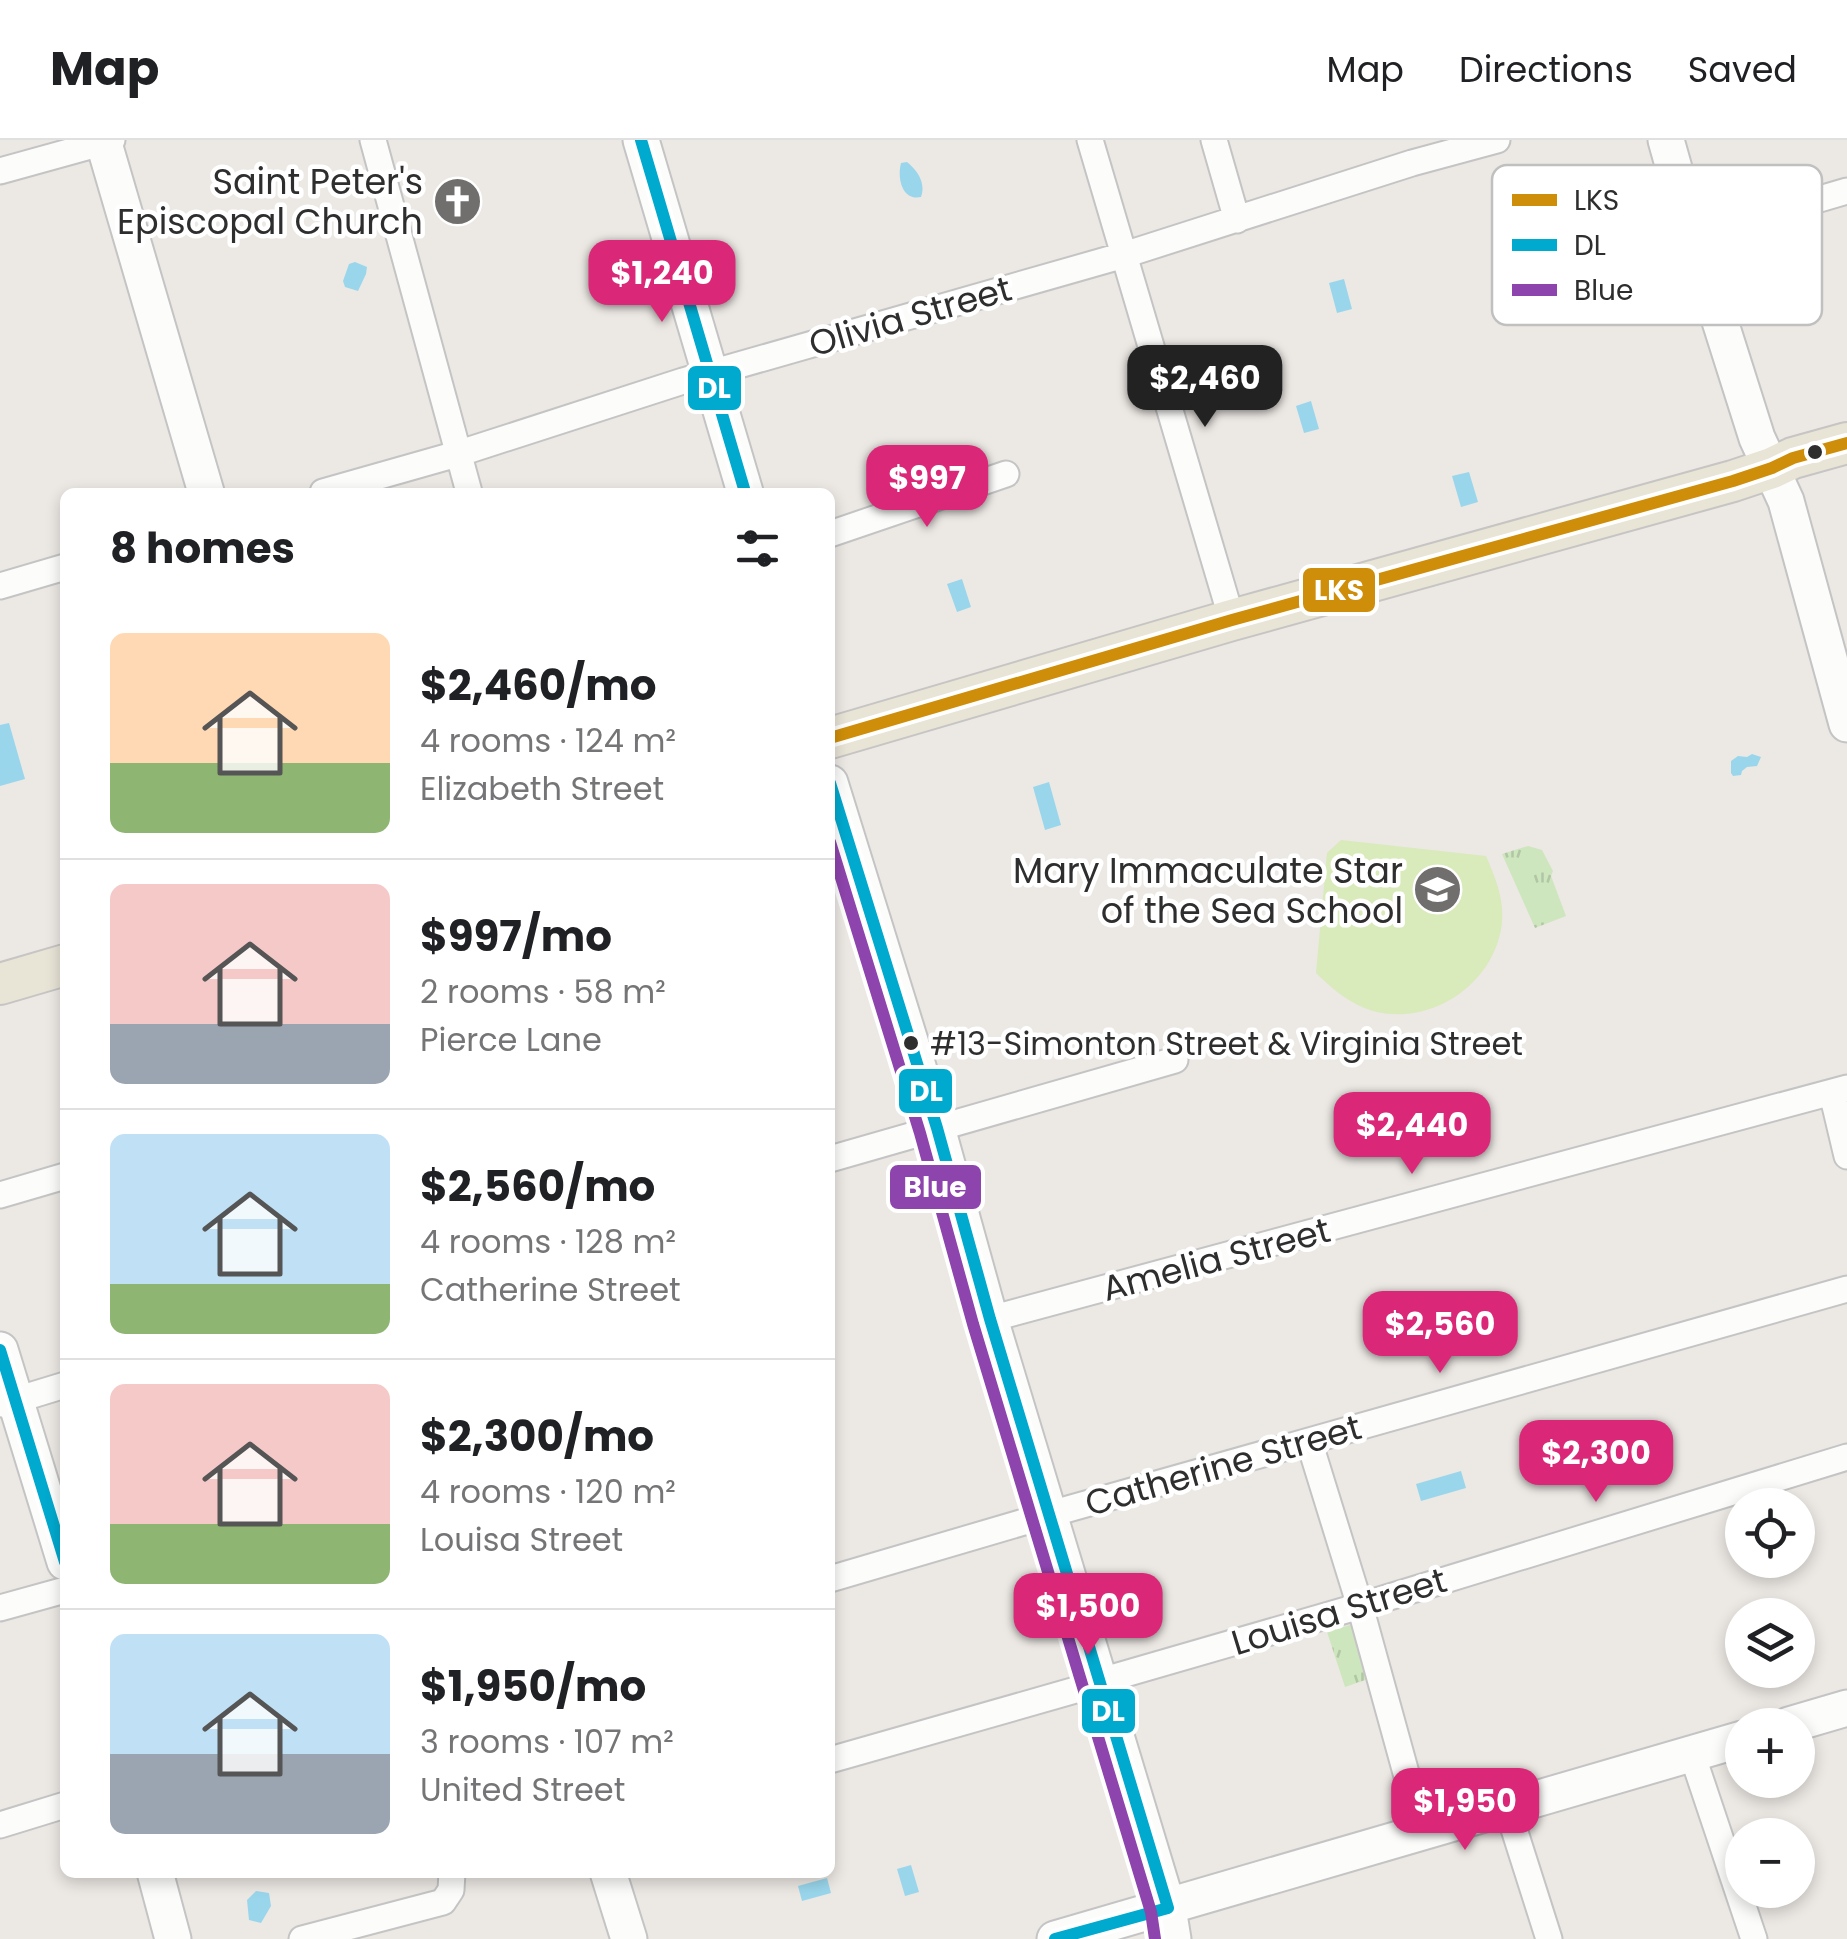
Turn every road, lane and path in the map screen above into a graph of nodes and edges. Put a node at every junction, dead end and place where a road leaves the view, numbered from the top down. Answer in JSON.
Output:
{"nodes":[{"id":1,"x":373,"y":140,"type":"edge"},
{"id":2,"x":640,"y":140,"type":"edge"},
{"id":3,"x":1090,"y":140,"type":"edge"},
{"id":4,"x":1214,"y":140,"type":"edge"},
{"id":5,"x":1497,"y":140,"type":"edge"},
{"id":6,"x":1666,"y":140,"type":"edge"},
{"id":7,"x":106,"y":141,"type":"edge"},
{"id":8,"x":1408,"y":152,"type":"edge"},
{"id":9,"x":1673,"y":165,"type":"edge"},
{"id":10,"x":0,"y":171,"type":"edge"},
{"id":11,"x":1847,"y":191,"type":"edge"},
{"id":12,"x":1822,"y":198,"type":"edge"},
{"id":13,"x":1237,"y":220,"type":"junction"},
{"id":14,"x":1124,"y":255,"type":"junction"},
{"id":15,"x":1721,"y":325,"type":"edge"},
{"id":16,"x":710,"y":373,"type":"junction"},
{"id":17,"x":1847,"y":442,"type":"edge"},
{"id":18,"x":457,"y":454,"type":"junction"},
{"id":19,"x":1772,"y":468,"type":"junction"},
{"id":20,"x":1006,"y":474,"type":"dead end"},
{"id":21,"x":205,"y":488,"type":"edge"},
{"id":22,"x":337,"y":488,"type":"edge"},
{"id":23,"x":468,"y":488,"type":"edge"},
{"id":24,"x":744,"y":488,"type":"edge"},
{"id":25,"x":835,"y":532,"type":"edge"},
{"id":26,"x":60,"y":568,"type":"edge"},
{"id":27,"x":1,"y":580,"type":"edge"},
{"id":28,"x":1232,"y":620,"type":"junction"},
{"id":29,"x":1847,"y":724,"type":"edge"},
{"id":30,"x":835,"y":737,"type":"edge"},
{"id":31,"x":835,"y":799,"type":"edge"},
{"id":32,"x":60,"y":966,"type":"edge"},
{"id":33,"x":0,"y":984,"type":"edge"},
{"id":34,"x":1175,"y":1060,"type":"dead end"},
{"id":35,"x":1839,"y":1091,"type":"edge"},
{"id":36,"x":937,"y":1128,"type":"junction"},
{"id":37,"x":1847,"y":1156,"type":"edge"},
{"id":38,"x":835,"y":1158,"type":"edge"},
{"id":39,"x":60,"y":1177,"type":"edge"},
{"id":40,"x":0,"y":1195,"type":"edge"},
{"id":41,"x":1847,"y":1289,"type":"edge"},
{"id":42,"x":990,"y":1319,"type":"junction"},
{"id":43,"x":0,"y":1350,"type":"edge"},
{"id":44,"x":60,"y":1386,"type":"edge"},
{"id":45,"x":7,"y":1402,"type":"edge"},
{"id":46,"x":1308,"y":1441,"type":"junction"},
{"id":47,"x":1847,"y":1457,"type":"edge"},
{"id":48,"x":1050,"y":1516,"type":"junction"},
{"id":49,"x":60,"y":1548,"type":"edge"},
{"id":50,"x":835,"y":1577,"type":"edge"},
{"id":51,"x":60,"y":1591,"type":"edge"},
{"id":52,"x":1360,"y":1606,"type":"junction"},
{"id":53,"x":0,"y":1608,"type":"edge"},
{"id":54,"x":1100,"y":1683,"type":"junction"},
{"id":55,"x":1847,"y":1708,"type":"edge"},
{"id":56,"x":1815,"y":1717,"type":"edge"},
{"id":57,"x":1725,"y":1744,"type":"edge"},
{"id":58,"x":1692,"y":1754,"type":"junction"},
{"id":59,"x":835,"y":1759,"type":"edge"},
{"id":60,"x":60,"y":1806,"type":"edge"},
{"id":61,"x":1506,"y":1808,"type":"junction"},
{"id":62,"x":0,"y":1824,"type":"edge"},
{"id":63,"x":1422,"y":1831,"type":"junction"},
{"id":64,"x":157,"y":1878,"type":"edge"},
{"id":65,"x":610,"y":1878,"type":"edge"},
{"id":66,"x":451,"y":1881,"type":"edge"},
{"id":67,"x":1170,"y":1924,"type":"edge"},
{"id":68,"x":174,"y":1939,"type":"edge"},
{"id":69,"x":302,"y":1939,"type":"edge"},
{"id":70,"x":629,"y":1939,"type":"edge"},
{"id":71,"x":1055,"y":1939,"type":"edge"},
{"id":72,"x":1549,"y":1939,"type":"edge"},
{"id":73,"x":1754,"y":1939,"type":"edge"}],
"edges":[{"from":1,"to":18,"type":"street"},
{"from":2,"to":16,"type":"street"},
{"from":3,"to":14,"type":"street"},
{"from":4,"to":13,"type":"street"},
{"from":5,"to":8,"type":"street","name":"Olivia Street"},
{"from":6,"to":9,"type":"street"},
{"from":7,"to":10,"type":"street"},
{"from":7,"to":21,"type":"street"},
{"from":8,"to":13,"type":"street","name":"Olivia Street"},
{"from":11,"to":12,"type":"street"},
{"from":13,"to":14,"type":"street","name":"Olivia Street"},
{"from":14,"to":16,"type":"street","name":"Olivia Street"},
{"from":14,"to":28,"type":"street"},
{"from":15,"to":19,"type":"street"},
{"from":16,"to":18,"type":"street","name":"Olivia Street"},
{"from":16,"to":24,"type":"street"},
{"from":17,"to":19,"type":"main road"},
{"from":18,"to":22,"type":"street","name":"Olivia Street"},
{"from":18,"to":23,"type":"street"},
{"from":19,"to":28,"type":"main road"},
{"from":19,"to":29,"type":"street"},
{"from":20,"to":25,"type":"street"},
{"from":26,"to":27,"type":"street"},
{"from":28,"to":30,"type":"main road"},
{"from":31,"to":36,"type":"street"},
{"from":32,"to":33,"type":"main road"},
{"from":34,"to":36,"type":"street"},
{"from":35,"to":37,"type":"street"},
{"from":35,"to":42,"type":"street","name":"Amelia Street"},
{"from":36,"to":38,"type":"street"},
{"from":36,"to":42,"type":"street"},
{"from":39,"to":40,"type":"street"},
{"from":41,"to":46,"type":"street","name":"Catherine Street"},
{"from":42,"to":48,"type":"street"},
{"from":43,"to":45,"type":"street"},
{"from":44,"to":45,"type":"street"},
{"from":45,"to":49,"type":"street"},
{"from":46,"to":48,"type":"street","name":"Catherine Street"},
{"from":46,"to":52,"type":"street"},
{"from":47,"to":52,"type":"street","name":"Louisa Street"},
{"from":48,"to":50,"type":"street","name":"Catherine Street"},
{"from":48,"to":54,"type":"street"},
{"from":51,"to":53,"type":"street"},
{"from":52,"to":54,"type":"street","name":"Louisa Street"},
{"from":52,"to":63,"type":"street"},
{"from":54,"to":59,"type":"street","name":"Louisa Street"},
{"from":54,"to":67,"type":"street"},
{"from":55,"to":56,"type":"street"},
{"from":57,"to":58,"type":"street"},
{"from":58,"to":61,"type":"street"},
{"from":58,"to":73,"type":"street"},
{"from":60,"to":62,"type":"street"},
{"from":61,"to":63,"type":"street"},
{"from":61,"to":72,"type":"street"},
{"from":63,"to":67,"type":"street"},
{"from":64,"to":68,"type":"street"},
{"from":65,"to":70,"type":"street"},
{"from":66,"to":69,"type":"street"},
{"from":67,"to":71,"type":"street"}]}
